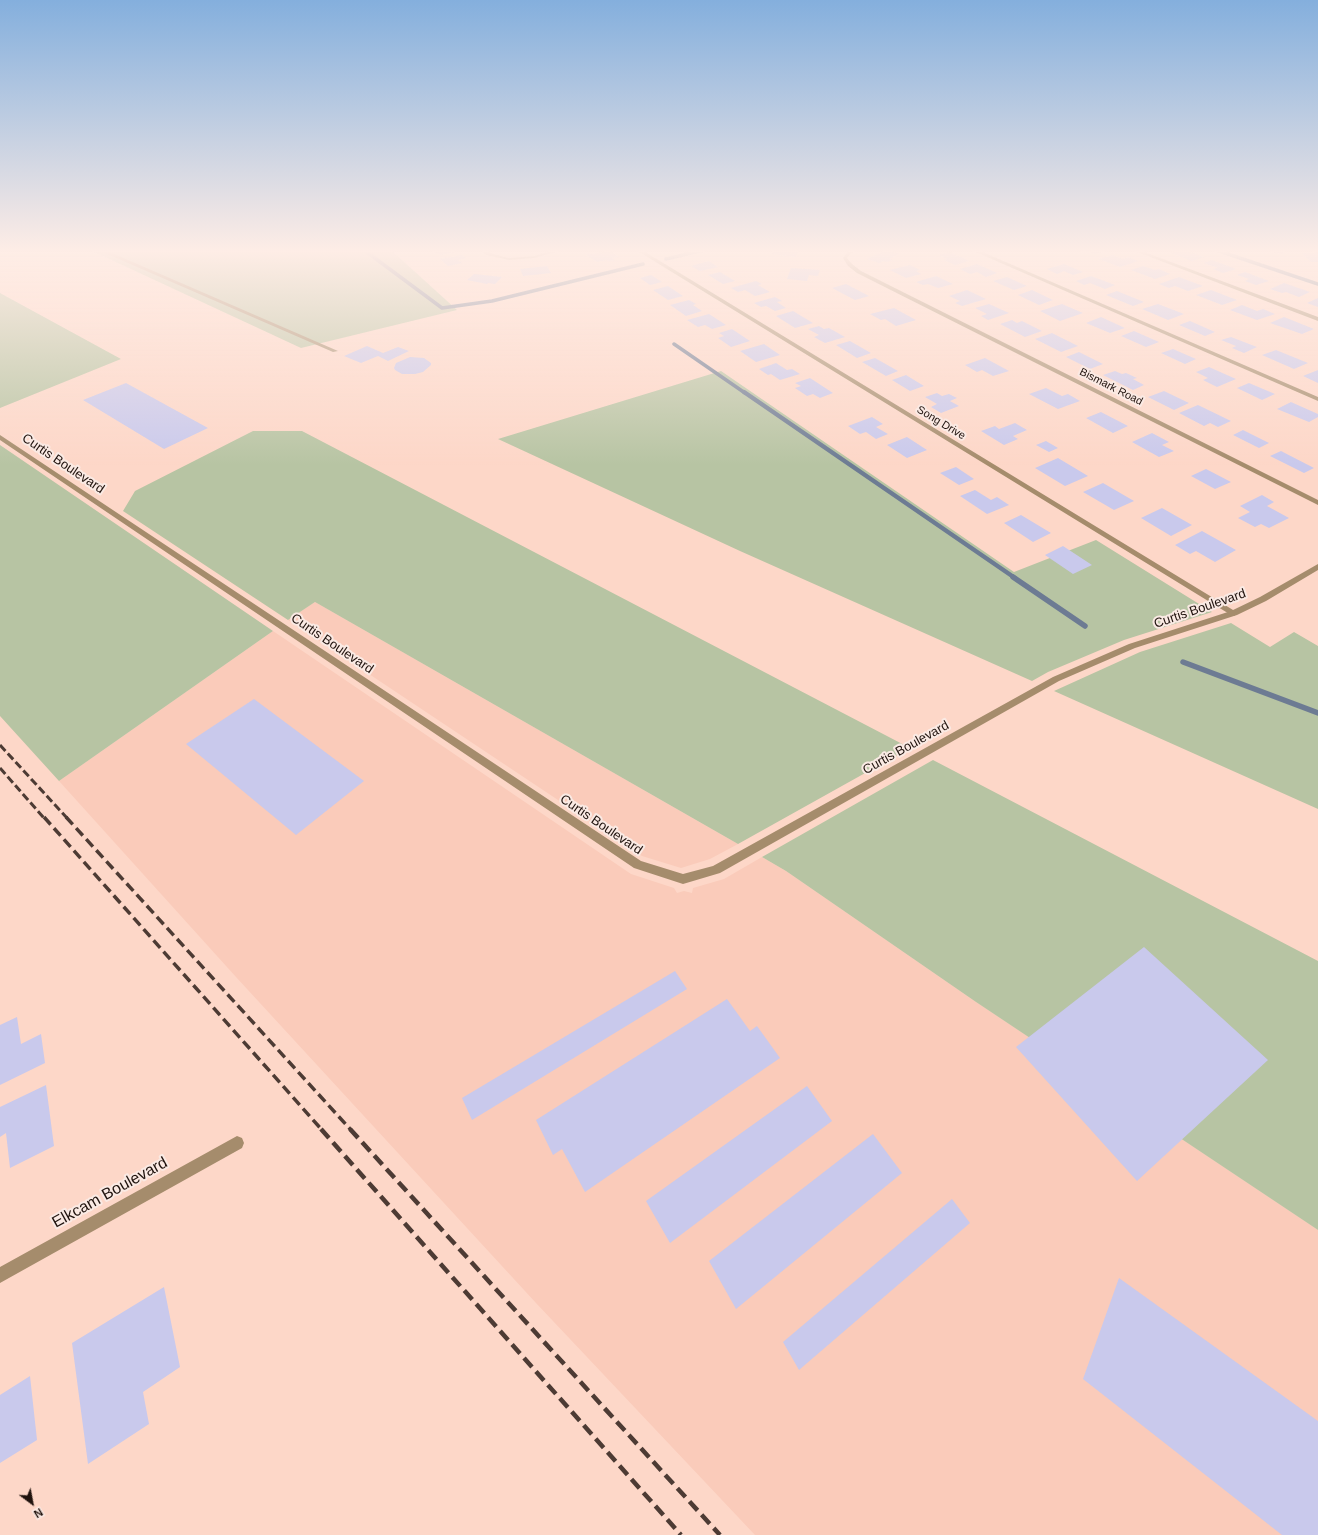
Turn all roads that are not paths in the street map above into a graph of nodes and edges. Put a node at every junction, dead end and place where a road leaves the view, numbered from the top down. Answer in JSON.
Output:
{"nodes":[{"id":1,"x":267,"y":322,"type":"edge"},
{"id":2,"x":756,"y":322,"type":"edge"},
{"id":3,"x":958,"y":322,"type":"edge"},
{"id":4,"x":1138,"y":322,"type":"edge"},
{"id":5,"x":335,"y":351,"type":"dead end"},
{"id":6,"x":1318,"y":399,"type":"edge"},
{"id":7,"x":0,"y":437,"type":"edge"},
{"id":8,"x":1318,"y":503,"type":"edge"},
{"id":9,"x":1318,"y":567,"type":"edge"},
{"id":10,"x":1234,"y":613,"type":"junction"},
{"id":11,"x":237,"y":1143,"type":"dead end"},
{"id":12,"x":0,"y":1274,"type":"edge"}],
"edges":[{"from":1,"to":5,"type":"street"},
{"from":2,"to":10,"type":"street","name":"Song Drive"},
{"from":3,"to":8,"type":"street","name":"Bismark Road"},
{"from":4,"to":6,"type":"street"},
{"from":7,"to":10,"type":"street","name":"Curtis Boulevard"},
{"from":9,"to":10,"type":"street","name":"Curtis Boulevard"},
{"from":11,"to":12,"type":"street","name":"Elkcam Boulevard"}]}
